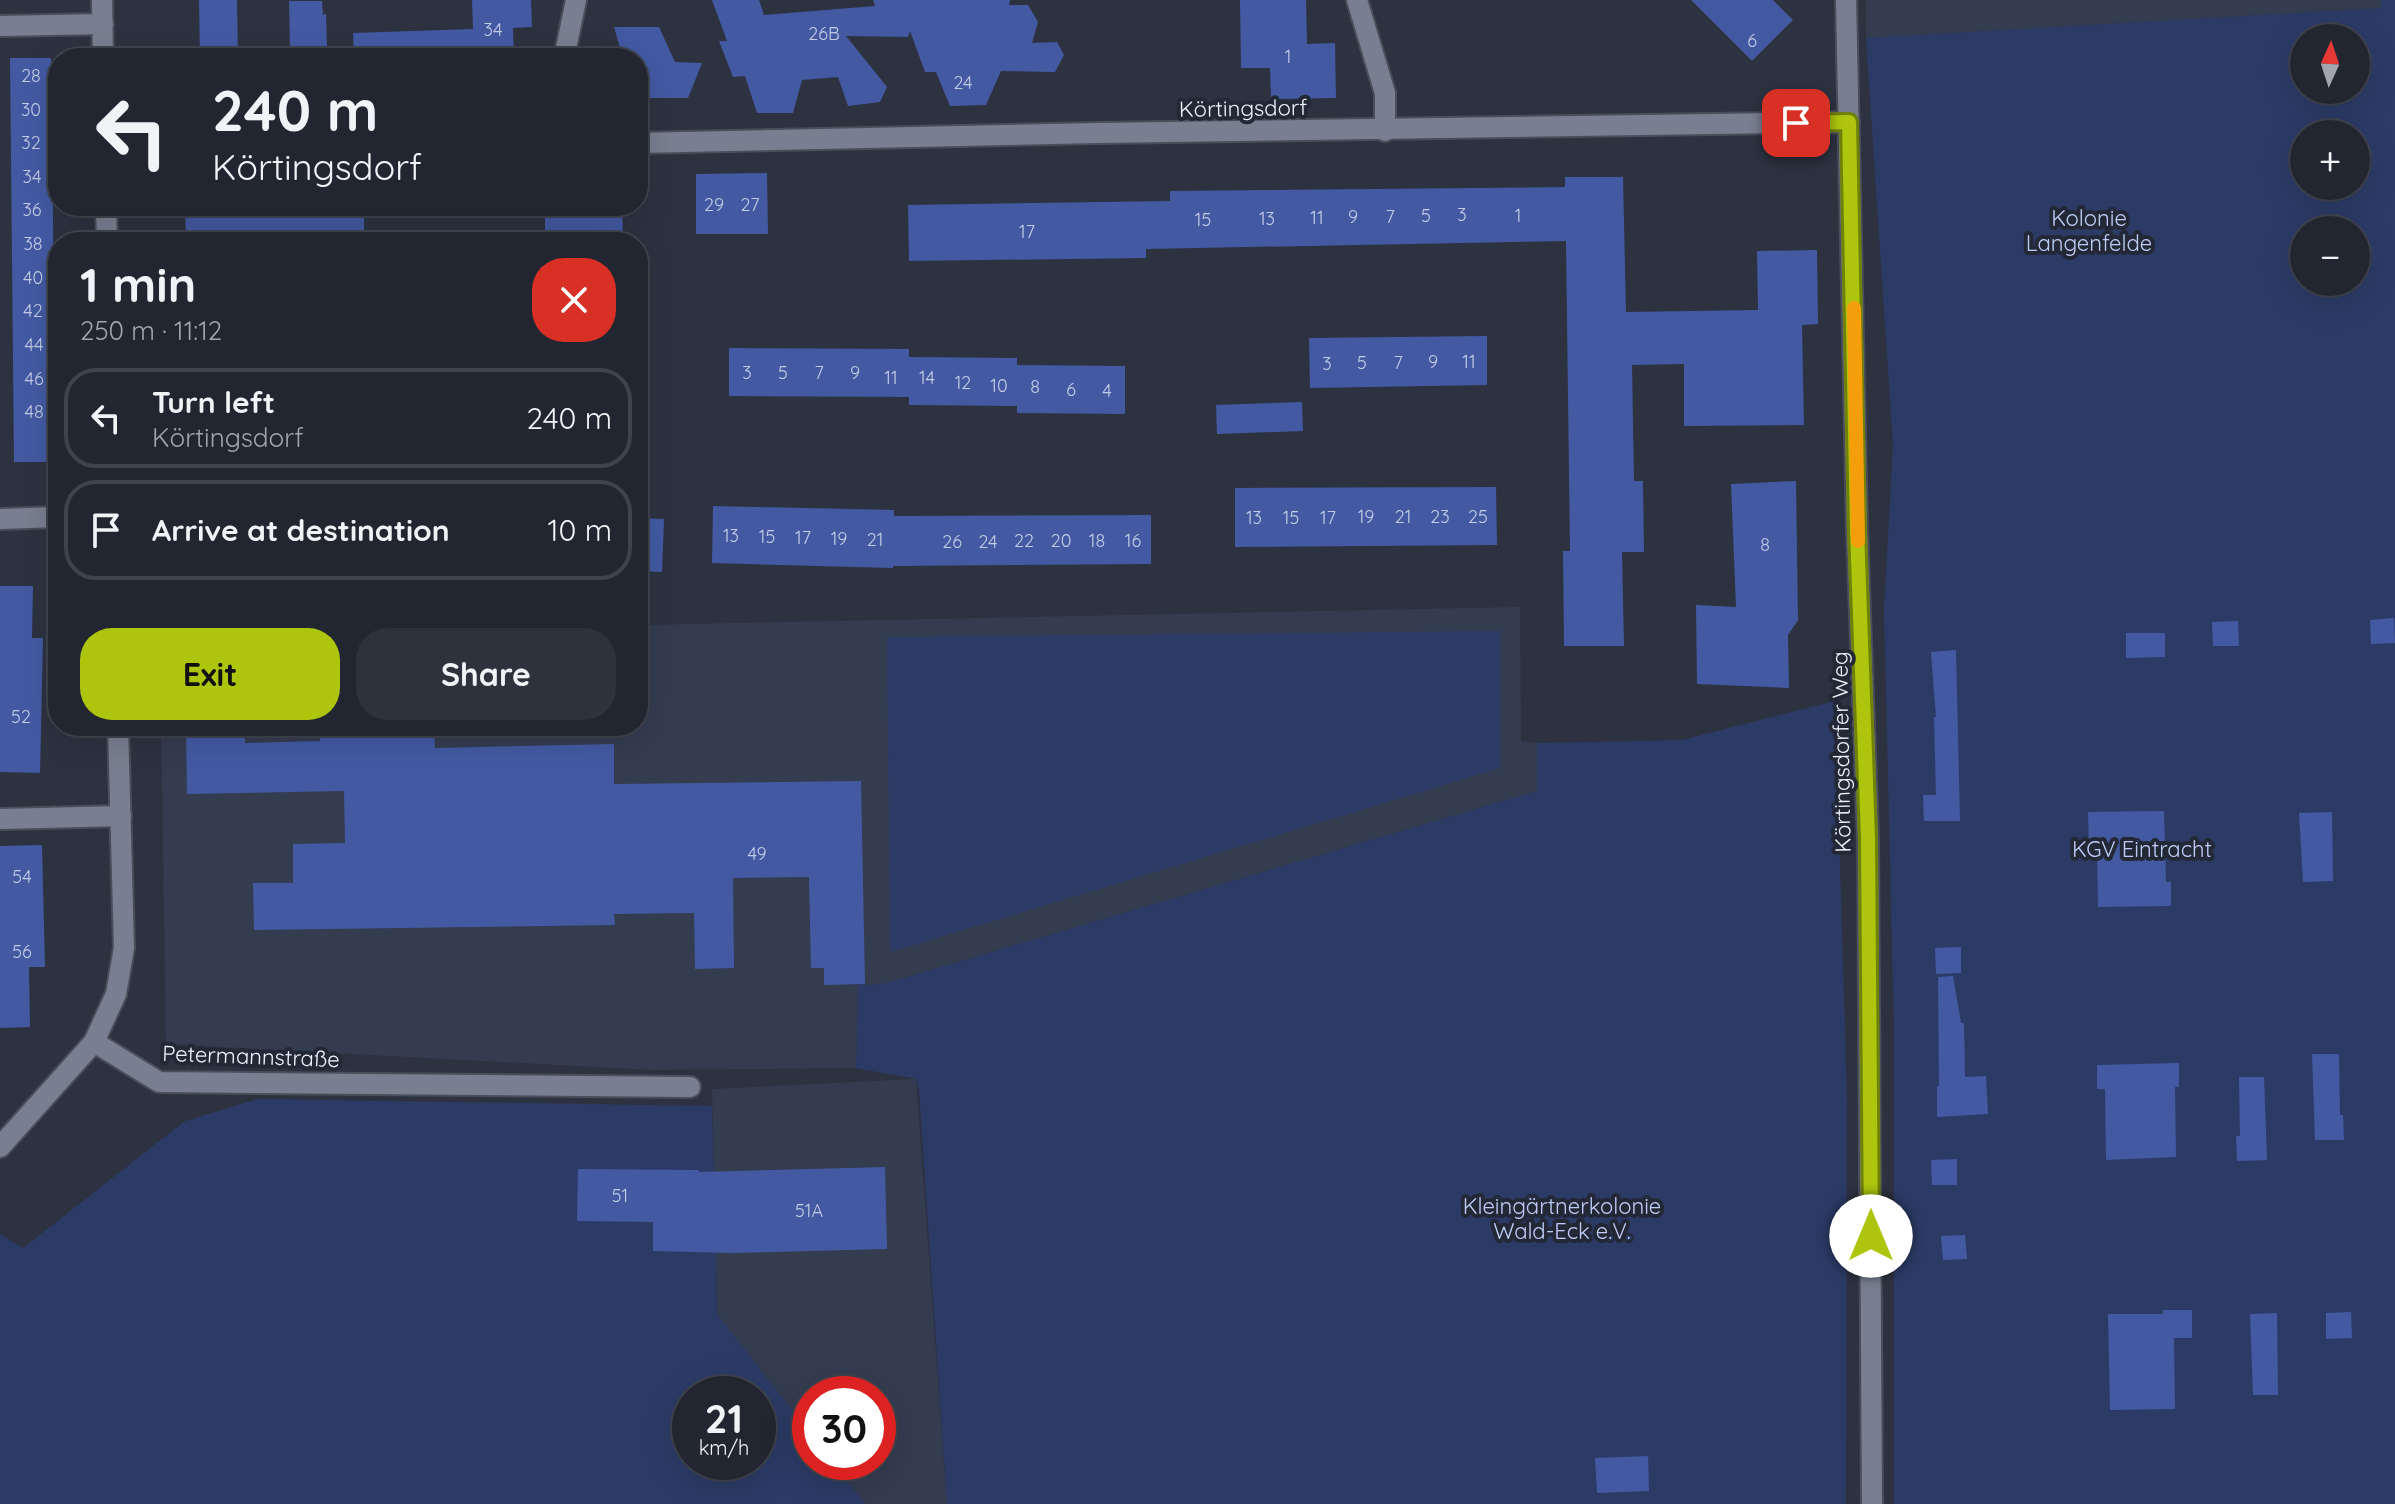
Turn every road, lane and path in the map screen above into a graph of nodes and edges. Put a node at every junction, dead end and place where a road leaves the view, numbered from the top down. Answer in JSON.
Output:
{"nodes":[{"id":1,"x":102,"y":0,"type":"edge"},
{"id":2,"x":576,"y":0,"type":"edge"},
{"id":3,"x":1357,"y":0,"type":"edge"},
{"id":4,"x":1846,"y":0,"type":"edge"},
{"id":5,"x":103,"y":24,"type":"junction"},
{"id":6,"x":0,"y":26,"type":"edge"},
{"id":7,"x":103,"y":48,"type":"edge"},
{"id":8,"x":566,"y":48,"type":"edge"},
{"id":9,"x":1849,"y":122,"type":"junction"},
{"id":10,"x":1385,"y":131,"type":"junction"},
{"id":11,"x":648,"y":143,"type":"edge"},
{"id":12,"x":48,"y":517,"type":"edge"},
{"id":13,"x":0,"y":519,"type":"edge"},
{"id":14,"x":118,"y":736,"type":"edge"},
{"id":15,"x":121,"y":816,"type":"junction"},
{"id":16,"x":0,"y":819,"type":"edge"},
{"id":17,"x":94,"y":1042,"type":"junction"},
{"id":18,"x":690,"y":1087,"type":"dead end"},
{"id":19,"x":0,"y":1147,"type":"edge"},
{"id":20,"x":1872,"y":1504,"type":"edge"}],
"edges":[{"from":1,"to":5,"type":"street"},
{"from":2,"to":8,"type":"street"},
{"from":3,"to":10,"type":"street"},
{"from":4,"to":9,"type":"street","name":"Körtingsdorfer Weg"},
{"from":5,"to":6,"type":"street"},
{"from":5,"to":7,"type":"street"},
{"from":9,"to":10,"type":"street","name":"Körtingsdorf"},
{"from":9,"to":20,"type":"street","name":"Körtingsdorfer Weg"},
{"from":10,"to":11,"type":"street","name":"Körtingsdorf"},
{"from":12,"to":13,"type":"street"},
{"from":14,"to":15,"type":"street"},
{"from":15,"to":16,"type":"street"},
{"from":15,"to":17,"type":"street"},
{"from":17,"to":18,"type":"street","name":"Petermannstraße"},
{"from":17,"to":19,"type":"street"}]}
